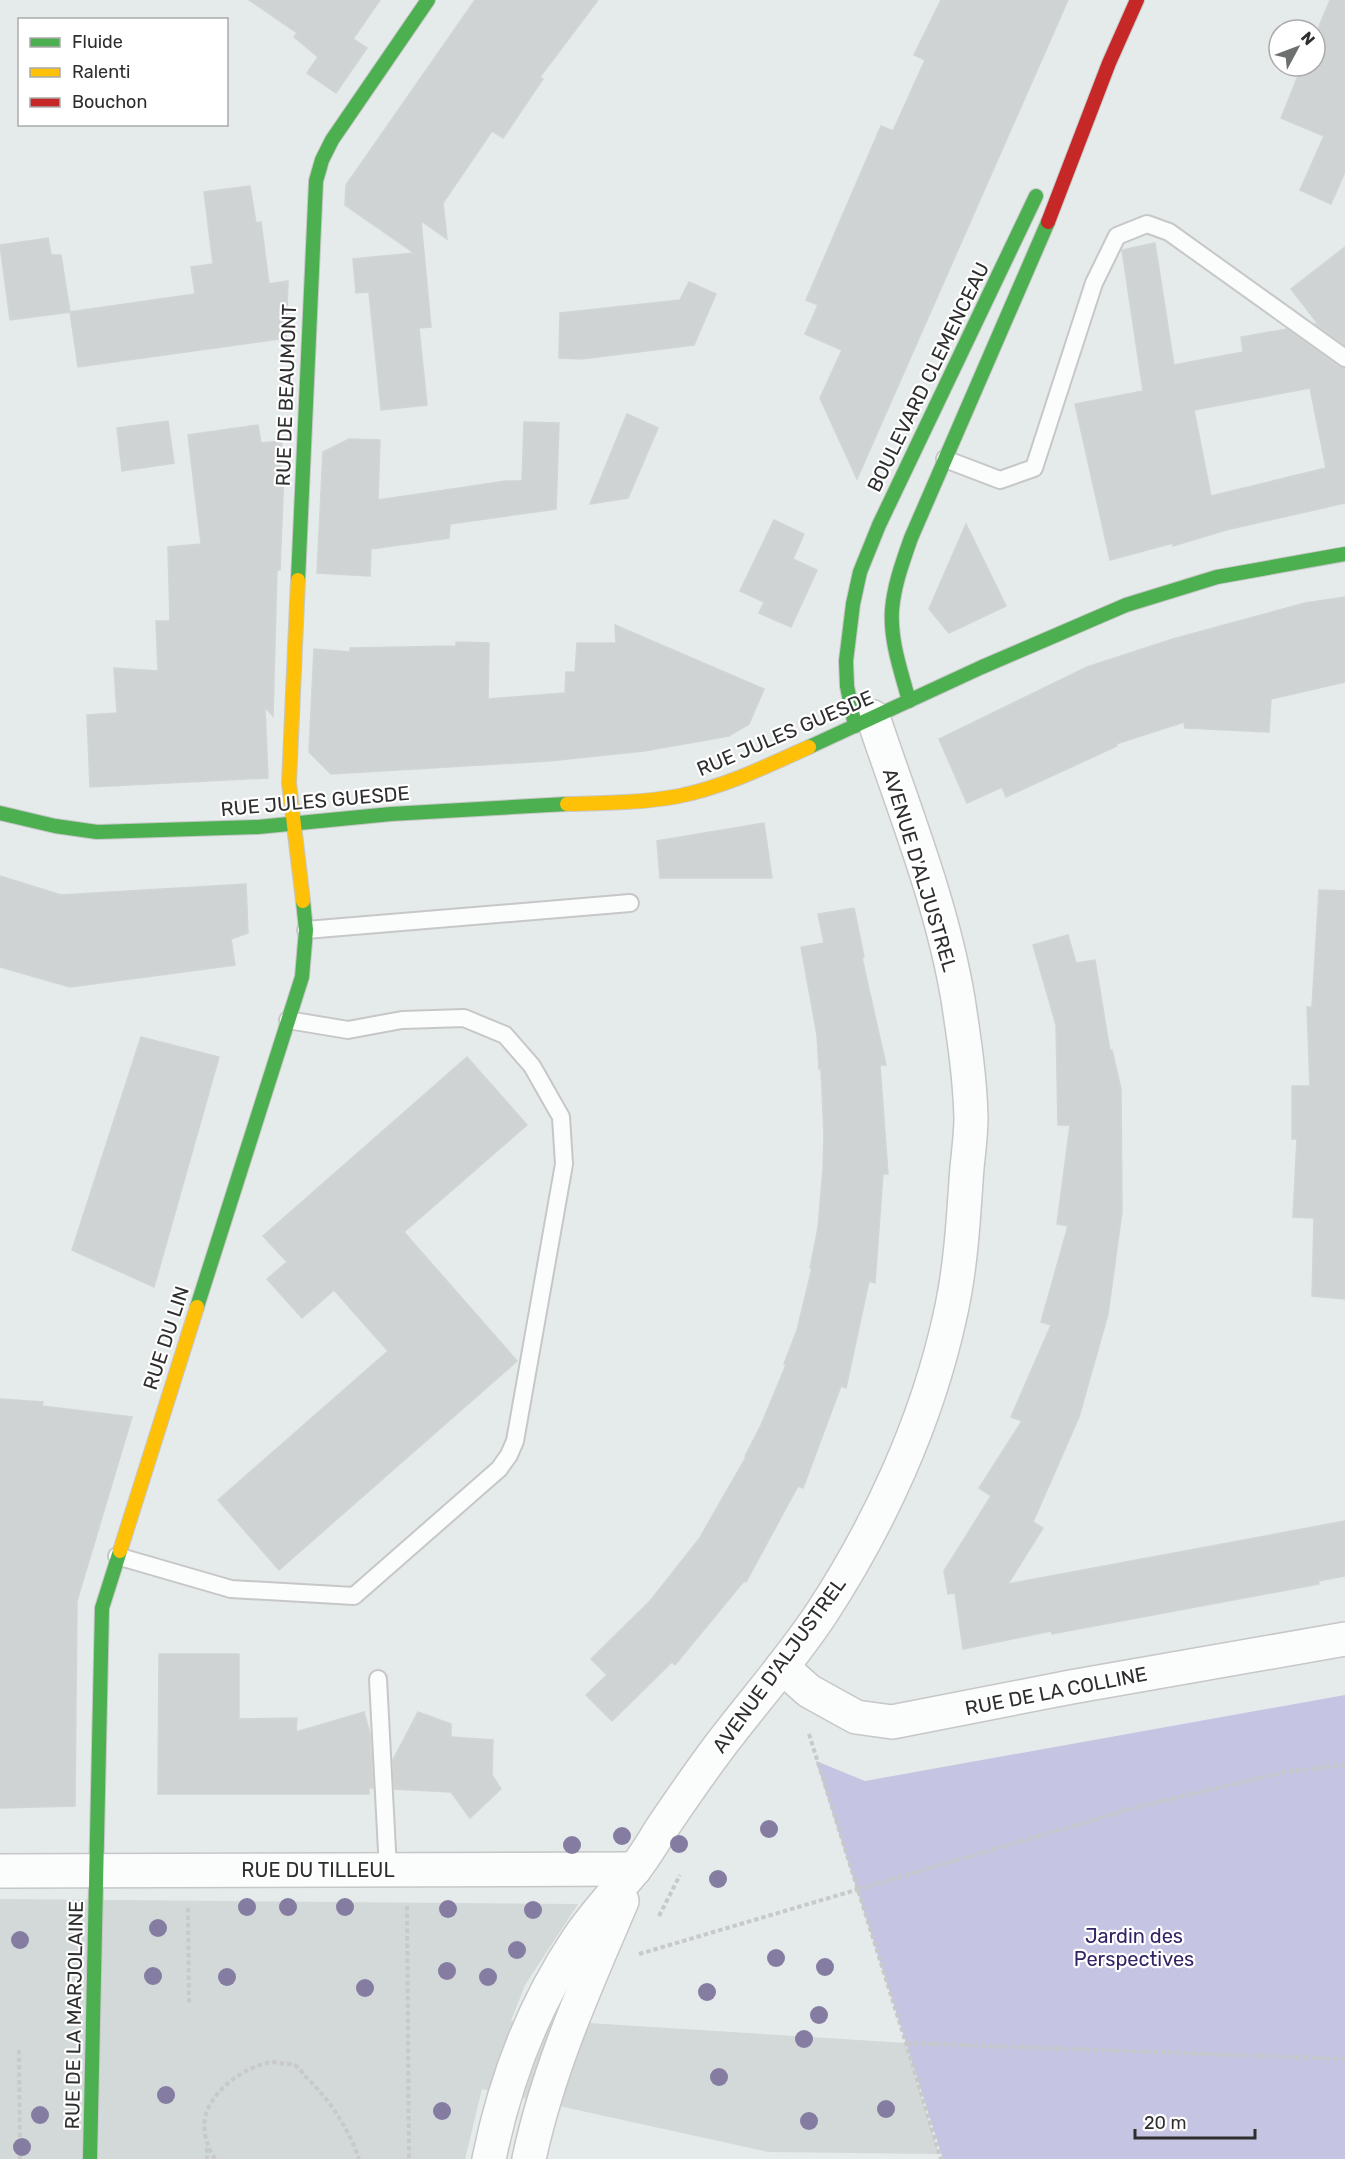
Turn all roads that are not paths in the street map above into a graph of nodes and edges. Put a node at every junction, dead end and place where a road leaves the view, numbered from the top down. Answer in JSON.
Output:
{"nodes":[{"id":1,"x":428,"y":0,"type":"edge"},
{"id":2,"x":1137,"y":0,"type":"edge"},
{"id":3,"x":1109,"y":63,"type":"junction"},
{"id":4,"x":1063,"y":146,"type":"dead end"},
{"id":5,"x":1040,"y":187,"type":"dead end"},
{"id":6,"x":1345,"y":358,"type":"edge"},
{"id":7,"x":945,"y":459,"type":"junction"},
{"id":8,"x":1345,"y":554,"type":"edge"},
{"id":9,"x":909,"y":701,"type":"junction"},
{"id":10,"x":864,"y":722,"type":"junction"},
{"id":11,"x":0,"y":813,"type":"edge"},
{"id":12,"x":292,"y":824,"type":"junction"},
{"id":13,"x":630,"y":903,"type":"dead end"},
{"id":14,"x":306,"y":930,"type":"junction"},
{"id":15,"x":288,"y":1020,"type":"junction"},
{"id":16,"x":117,"y":1556,"type":"junction"},
{"id":17,"x":1345,"y":1639,"type":"edge"},
{"id":18,"x":782,"y":1667,"type":"junction"},
{"id":19,"x":378,"y":1679,"type":"dead end"},
{"id":20,"x":635,"y":1869,"type":"junction"},
{"id":21,"x":397,"y":1870,"type":"junction"},
{"id":22,"x":0,"y":1871,"type":"edge"},
{"id":23,"x":97,"y":1871,"type":"junction"},
{"id":24,"x":90,"y":2159,"type":"edge"},
{"id":25,"x":489,"y":2159,"type":"edge"},
{"id":26,"x":530,"y":2159,"type":"edge"}],
"edges":[{"from":1,"to":12,"type":"street","name":"RUE DE BEAUMONT"},
{"from":2,"to":3,"type":"street"},
{"from":3,"to":4,"type":"street"},
{"from":3,"to":7,"type":"street"},
{"from":5,"to":10,"type":"street","name":"BOULEVARD CLEMENCEAU"},
{"from":6,"to":7,"type":"lane"},
{"from":7,"to":9,"type":"street"},
{"from":8,"to":9,"type":"street","name":"RUE JULES GUESDE"},
{"from":9,"to":10,"type":"street","name":"RUE JULES GUESDE"},
{"from":10,"to":12,"type":"street","name":"RUE JULES GUESDE"},
{"from":10,"to":18,"type":"street","name":"AVENUE D'ALJUSTREL"},
{"from":11,"to":12,"type":"street","name":"RUE JULES GUESDE"},
{"from":12,"to":14,"type":"street","name":"RUE DU LIN"},
{"from":13,"to":14,"type":"lane"},
{"from":14,"to":15,"type":"street","name":"RUE DU LIN"},
{"from":15,"to":16,"type":"street","name":"RUE DU LIN"},
{"from":15,"to":16,"type":"lane"},
{"from":16,"to":23,"type":"street","name":"RUE DU LIN"},
{"from":17,"to":18,"type":"street","name":"RUE DE LA COLLINE"},
{"from":18,"to":20,"type":"street","name":"AVENUE D'ALJUSTREL"},
{"from":19,"to":21,"type":"lane"},
{"from":20,"to":21,"type":"street","name":"RUE DU TILLEUL"},
{"from":20,"to":25,"type":"street","name":"AVENUE D'ALJUSTREL"},
{"from":20,"to":26,"type":"street","name":"AVENUE D'ALJUSTREL"},
{"from":21,"to":23,"type":"street","name":"RUE DU TILLEUL"},
{"from":22,"to":23,"type":"street","name":"RUE DU TILLEUL"},
{"from":23,"to":24,"type":"street","name":"RUE DE LA MARJOLAINE"}]}
